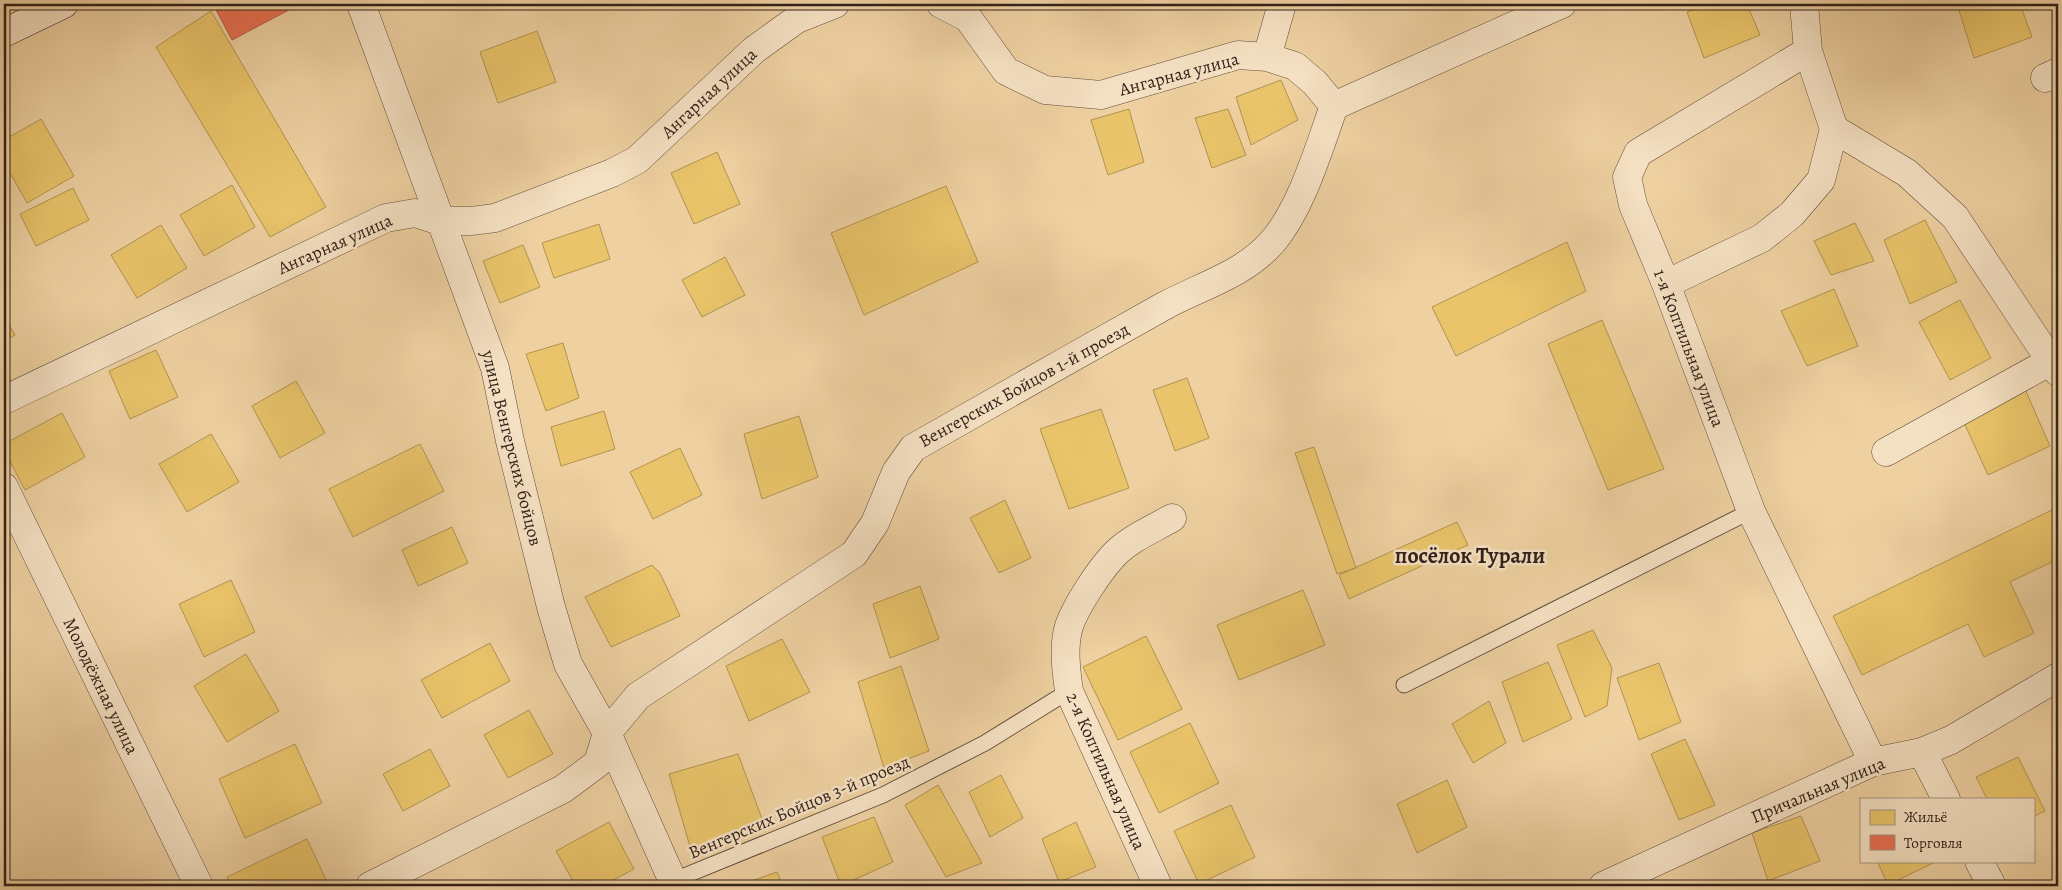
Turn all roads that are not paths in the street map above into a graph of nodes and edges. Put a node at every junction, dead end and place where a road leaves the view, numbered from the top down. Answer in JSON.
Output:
{"nodes":[{"id":1,"x":64,"y":4,"type":"edge"},
{"id":2,"x":362,"y":4,"type":"edge"},
{"id":3,"x":835,"y":4,"type":"edge"},
{"id":4,"x":941,"y":4,"type":"edge"},
{"id":5,"x":1282,"y":4,"type":"edge"},
{"id":6,"x":1562,"y":4,"type":"edge"},
{"id":7,"x":1804,"y":4,"type":"edge"},
{"id":8,"x":4,"y":33,"type":"edge"},
{"id":9,"x":1808,"y":52,"type":"junction"},
{"id":10,"x":1267,"y":57,"type":"junction"},
{"id":11,"x":1334,"y":106,"type":"junction"},
{"id":12,"x":1834,"y":128,"type":"junction"},
{"id":13,"x":440,"y":221,"type":"junction"},
{"id":14,"x":1666,"y":284,"type":"junction"},
{"id":15,"x":2054,"y":366,"type":"edge"},
{"id":16,"x":4,"y":400,"type":"edge"},
{"id":17,"x":1886,"y":452,"type":"dead end"},
{"id":18,"x":4,"y":487,"type":"edge"},
{"id":19,"x":1751,"y":511,"type":"junction"},
{"id":20,"x":1172,"y":518,"type":"dead end"},
{"id":21,"x":2058,"y":678,"type":"edge"},
{"id":22,"x":1404,"y":685,"type":"dead end"},
{"id":23,"x":1069,"y":691,"type":"junction"},
{"id":24,"x":607,"y":733,"type":"junction"},
{"id":25,"x":1922,"y":752,"type":"junction"},
{"id":26,"x":1873,"y":762,"type":"junction"},
{"id":27,"x":1945,"y":798,"type":"edge"},
{"id":28,"x":1980,"y":862,"type":"edge"},
{"id":29,"x":674,"y":883,"type":"edge"},
{"id":30,"x":199,"y":886,"type":"edge"},
{"id":31,"x":370,"y":886,"type":"edge"},
{"id":32,"x":1158,"y":886,"type":"edge"},
{"id":33,"x":1603,"y":886,"type":"edge"},
{"id":34,"x":1992,"y":886,"type":"edge"}],
"edges":[{"from":1,"to":8,"type":"street"},
{"from":2,"to":13,"type":"street","name":"улица Венгерских бойцов"},
{"from":3,"to":13,"type":"street","name":"Ангарная улица"},
{"from":4,"to":10,"type":"street","name":"Ангарная улица"},
{"from":5,"to":10,"type":"street"},
{"from":6,"to":11,"type":"street"},
{"from":7,"to":9,"type":"street"},
{"from":9,"to":12,"type":"street"},
{"from":9,"to":14,"type":"street","name":"1-я Коптильная улица"},
{"from":10,"to":11,"type":"street","name":"Ангарная улица"},
{"from":11,"to":24,"type":"street","name":"Венгерских Бойцов 1-й проезд"},
{"from":12,"to":14,"type":"street"},
{"from":12,"to":15,"type":"street"},
{"from":13,"to":16,"type":"street","name":"Ангарная улица"},
{"from":13,"to":24,"type":"street","name":"улица Венгерских бойцов"},
{"from":14,"to":19,"type":"street","name":"1-я Коптильная улица"},
{"from":15,"to":17,"type":"street"},
{"from":18,"to":30,"type":"street","name":"Молодёжная улица"},
{"from":19,"to":22,"type":"lane"},
{"from":19,"to":26,"type":"street","name":"1-я Коптильная улица"},
{"from":20,"to":23,"type":"street","name":"2-я Коптильная улица"},
{"from":21,"to":25,"type":"street","name":"Причальная улица"},
{"from":23,"to":29,"type":"lane","name":"Венгерских Бойцов 3-й проезд"},
{"from":23,"to":32,"type":"street","name":"2-я Коптильная улица"},
{"from":24,"to":29,"type":"street","name":"улица Венгерских бойцов"},
{"from":24,"to":31,"type":"street"},
{"from":25,"to":26,"type":"street","name":"Причальная улица"},
{"from":25,"to":27,"type":"street"},
{"from":26,"to":33,"type":"street","name":"Причальная улица"},
{"from":28,"to":34,"type":"street"}]}
